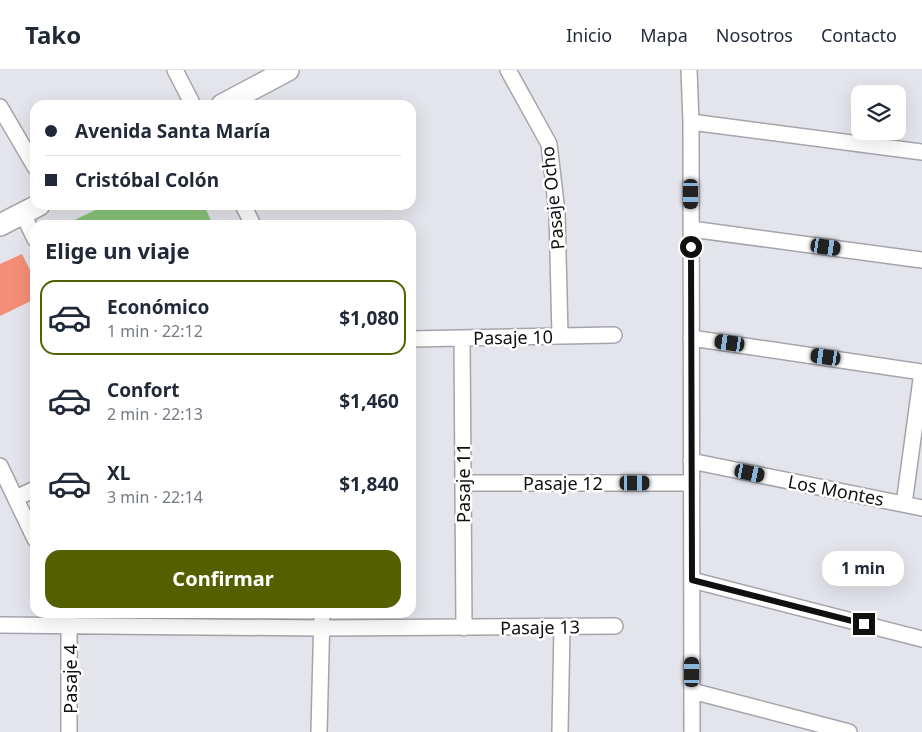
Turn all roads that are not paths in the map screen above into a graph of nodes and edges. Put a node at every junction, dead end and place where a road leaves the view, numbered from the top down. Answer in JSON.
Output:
{"nodes":[{"id":1,"x":175,"y":70,"type":"edge"},
{"id":2,"x":288,"y":70,"type":"edge"},
{"id":3,"x":508,"y":70,"type":"edge"},
{"id":4,"x":689,"y":70,"type":"edge"},
{"id":5,"x":190,"y":100,"type":"edge"},
{"id":6,"x":231,"y":100,"type":"edge"},
{"id":7,"x":0,"y":107,"type":"edge"},
{"id":8,"x":691,"y":122,"type":"junction"},
{"id":9,"x":922,"y":152,"type":"edge"},
{"id":10,"x":30,"y":158,"type":"edge"},
{"id":11,"x":30,"y":210,"type":"edge"},
{"id":12,"x":0,"y":225,"type":"edge"},
{"id":13,"x":691,"y":229,"type":"junction"},
{"id":14,"x":922,"y":260,"type":"edge"},
{"id":15,"x":614,"y":335,"type":"dead end"},
{"id":16,"x":560,"y":336,"type":"junction"},
{"id":17,"x":462,"y":338,"type":"junction"},
{"id":18,"x":691,"y":338,"type":"junction"},
{"id":19,"x":416,"y":339,"type":"edge"},
{"id":20,"x":922,"y":372,"type":"edge"},
{"id":21,"x":692,"y":461,"type":"junction"},
{"id":22,"x":0,"y":466,"type":"edge"},
{"id":23,"x":692,"y":482,"type":"junction"},
{"id":24,"x":464,"y":483,"type":"junction"},
{"id":25,"x":30,"y":491,"type":"edge"},
{"id":26,"x":16,"y":498,"type":"junction"},
{"id":27,"x":904,"y":504,"type":"junction"},
{"id":28,"x":922,"y":508,"type":"edge"},
{"id":29,"x":30,"y":528,"type":"edge"},
{"id":30,"x":692,"y":580,"type":"junction"},
{"id":31,"x":322,"y":618,"type":"edge"},
{"id":32,"x":70,"y":619,"type":"edge"},
{"id":33,"x":0,"y":624,"type":"edge"},
{"id":34,"x":615,"y":626,"type":"dead end"},
{"id":35,"x":562,"y":627,"type":"junction"},
{"id":36,"x":322,"y":628,"type":"junction"},
{"id":37,"x":464,"y":628,"type":"junction"},
{"id":38,"x":922,"y":638,"type":"edge"},
{"id":39,"x":692,"y":691,"type":"junction"},
{"id":40,"x":70,"y":732,"type":"edge"},
{"id":41,"x":319,"y":732,"type":"edge"},
{"id":42,"x":560,"y":732,"type":"edge"},
{"id":43,"x":692,"y":732,"type":"edge"},
{"id":44,"x":849,"y":732,"type":"edge"}],
"edges":[{"from":1,"to":5,"type":"street"},
{"from":2,"to":6,"type":"main road"},
{"from":3,"to":16,"type":"street","name":"Pasaje Ocho"},
{"from":4,"to":8,"type":"street"},
{"from":7,"to":10,"type":"street"},
{"from":8,"to":9,"type":"street"},
{"from":8,"to":13,"type":"street"},
{"from":11,"to":12,"type":"main road"},
{"from":13,"to":14,"type":"street"},
{"from":13,"to":18,"type":"street"},
{"from":15,"to":16,"type":"street","name":"Pasaje 10"},
{"from":16,"to":17,"type":"street","name":"Pasaje 10"},
{"from":17,"to":19,"type":"street","name":"Pasaje 10"},
{"from":17,"to":24,"type":"street","name":"Pasaje 11"},
{"from":18,"to":20,"type":"street"},
{"from":18,"to":21,"type":"street"},
{"from":20,"to":27,"type":"street"},
{"from":21,"to":23,"type":"street"},
{"from":21,"to":27,"type":"street","name":"Los Montes"},
{"from":22,"to":26,"type":"street"},
{"from":23,"to":24,"type":"street","name":"Pasaje 12"},
{"from":23,"to":30,"type":"street"},
{"from":24,"to":37,"type":"street","name":"Pasaje 11"},
{"from":25,"to":26,"type":"street"},
{"from":26,"to":29,"type":"street"},
{"from":27,"to":28,"type":"street","name":"Los Montes"},
{"from":30,"to":38,"type":"street"},
{"from":30,"to":39,"type":"street"},
{"from":31,"to":36,"type":"street"},
{"from":32,"to":33,"type":"street","name":"Pasaje 13"},
{"from":32,"to":36,"type":"street","name":"Pasaje 13"},
{"from":32,"to":40,"type":"street","name":"Pasaje 4"},
{"from":34,"to":35,"type":"street","name":"Pasaje 13"},
{"from":35,"to":37,"type":"street","name":"Pasaje 13"},
{"from":35,"to":42,"type":"street"},
{"from":36,"to":37,"type":"street","name":"Pasaje 13"},
{"from":36,"to":41,"type":"street"},
{"from":39,"to":43,"type":"street"},
{"from":39,"to":44,"type":"street"}]}
